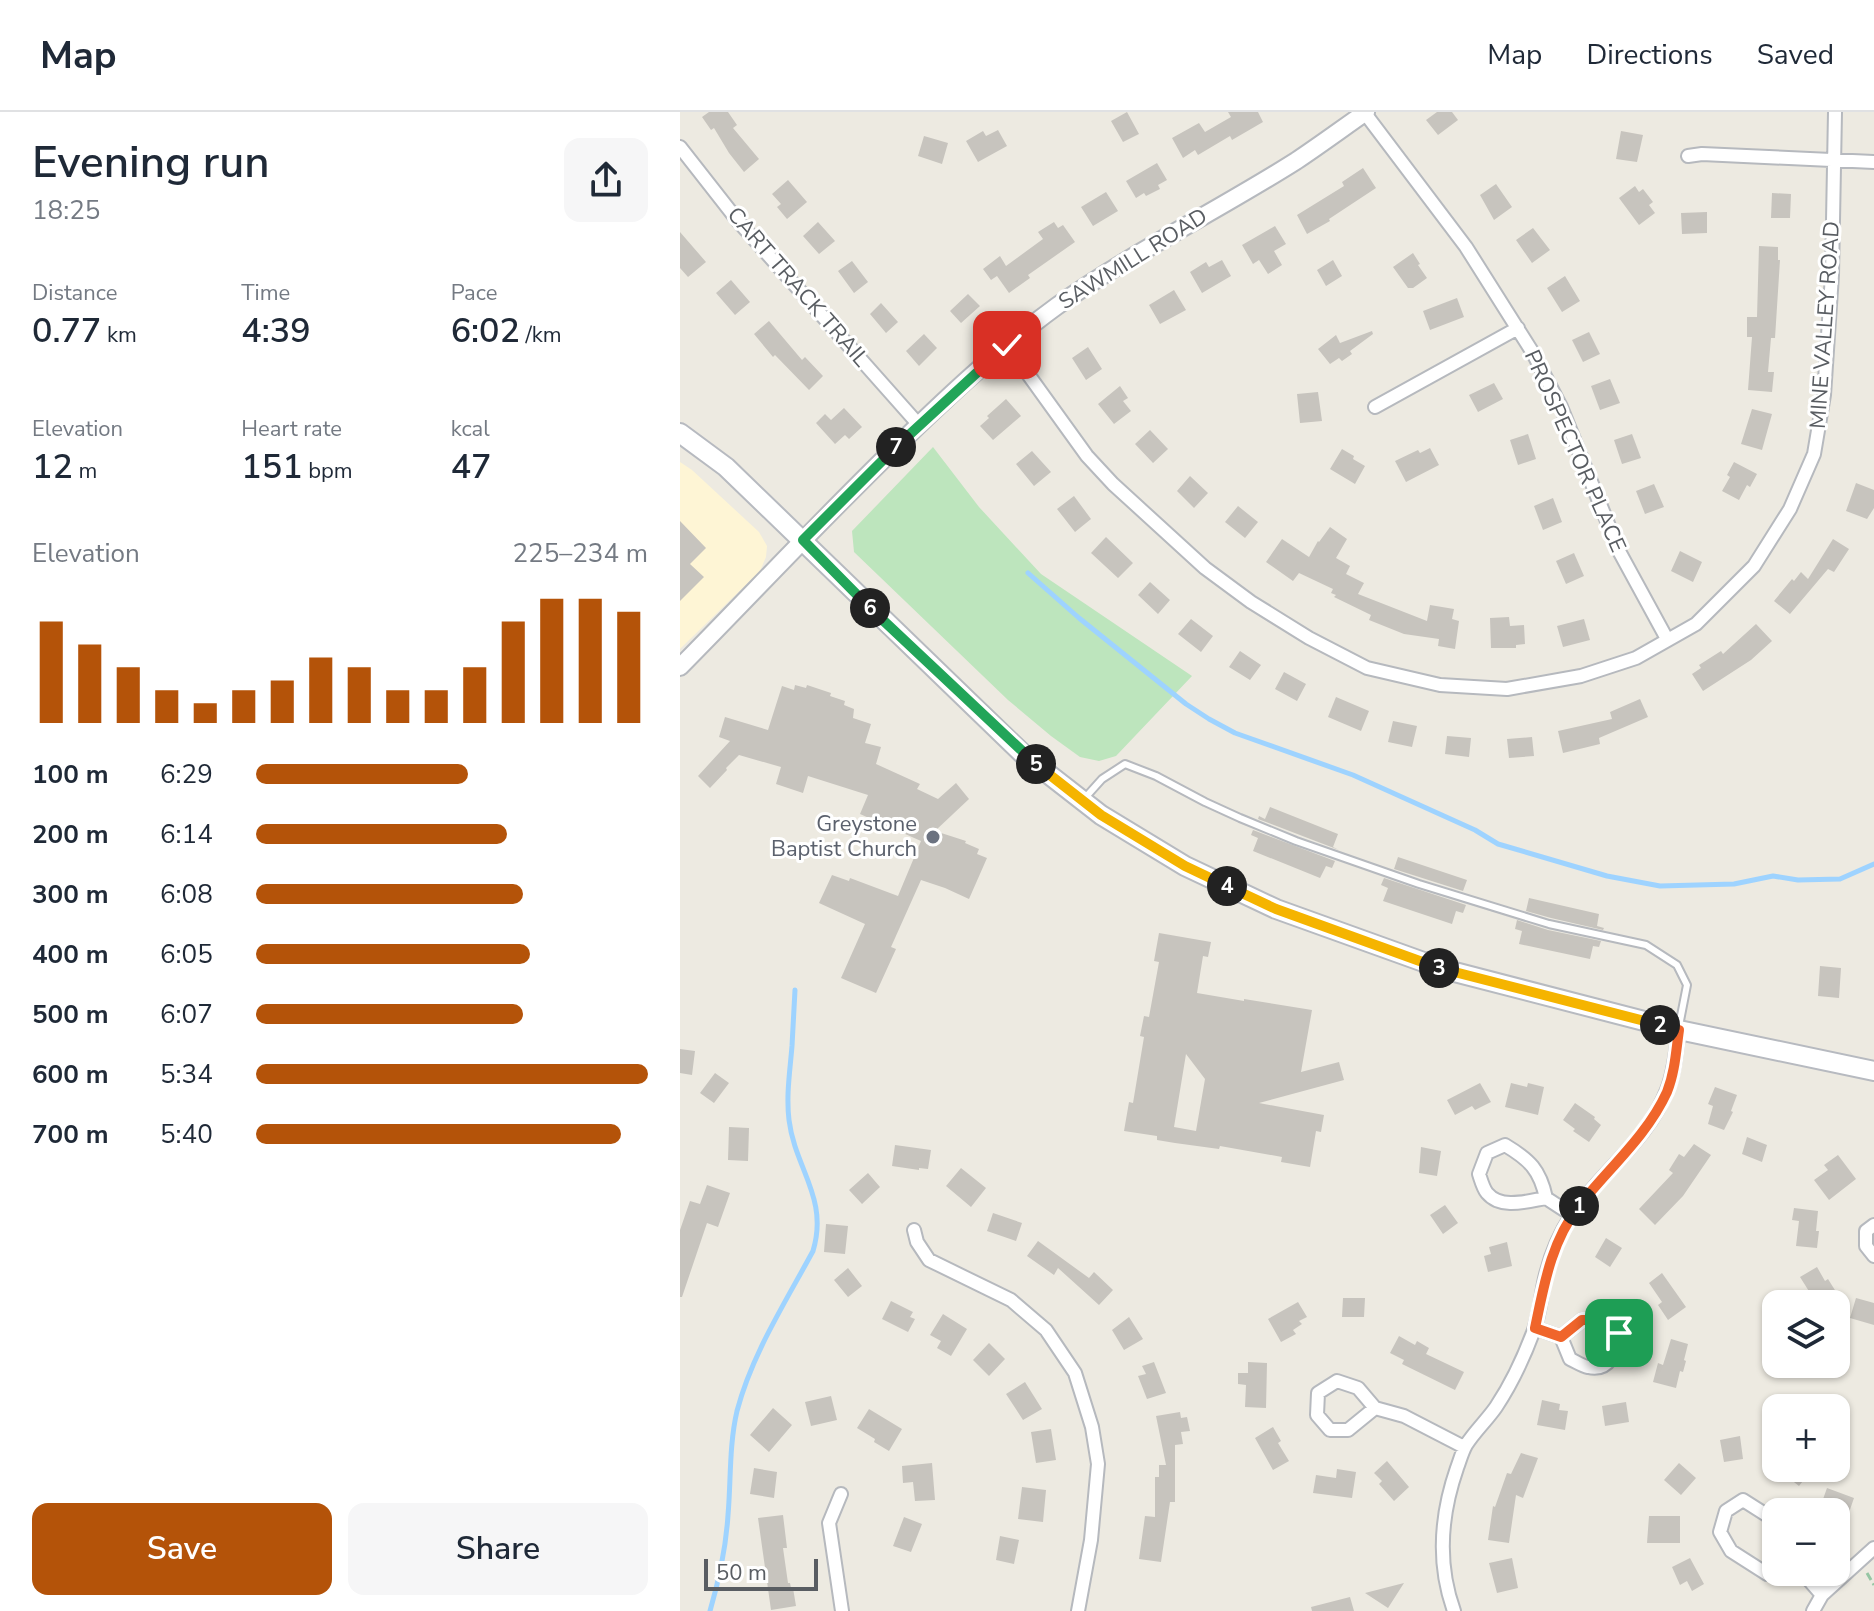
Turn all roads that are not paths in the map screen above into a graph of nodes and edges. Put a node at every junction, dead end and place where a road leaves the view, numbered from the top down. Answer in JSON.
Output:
{"nodes":[{"id":1,"x":1365,"y":112,"type":"edge"},
{"id":2,"x":1835,"y":112,"type":"edge"},
{"id":3,"x":680,"y":147,"type":"edge"},
{"id":4,"x":1688,"y":156,"type":"dead end"},
{"id":5,"x":1834,"y":161,"type":"junction"},
{"id":6,"x":1874,"y":162,"type":"edge"},
{"id":7,"x":1518,"y":328,"type":"junction"},
{"id":8,"x":1007,"y":345,"type":"junction"},
{"id":9,"x":1375,"y":407,"type":"dead end"},
{"id":10,"x":919,"y":425,"type":"junction"},
{"id":11,"x":680,"y":433,"type":"edge"},
{"id":12,"x":803,"y":540,"type":"junction"},
{"id":13,"x":1667,"y":639,"type":"junction"},
{"id":14,"x":680,"y":667,"type":"edge"},
{"id":15,"x":1082,"y":801,"type":"junction"},
{"id":16,"x":1679,"y":1030,"type":"junction"},
{"id":17,"x":1874,"y":1071,"type":"edge"},
{"id":18,"x":1546,"y":1198,"type":"junction"},
{"id":19,"x":1572,"y":1215,"type":"junction"},
{"id":20,"x":1874,"y":1225,"type":"edge"},
{"id":21,"x":914,"y":1230,"type":"dead end"},
{"id":22,"x":1874,"y":1256,"type":"edge"},
{"id":23,"x":1535,"y":1328,"type":"junction"},
{"id":24,"x":1561,"y":1337,"type":"junction"},
{"id":25,"x":1375,"y":1408,"type":"junction"},
{"id":26,"x":1464,"y":1447,"type":"junction"},
{"id":27,"x":841,"y":1494,"type":"dead end"},
{"id":28,"x":1762,"y":1512,"type":"edge"},
{"id":29,"x":1874,"y":1548,"type":"edge"},
{"id":30,"x":1762,"y":1571,"type":"edge"},
{"id":31,"x":1814,"y":1586,"type":"edge"},
{"id":32,"x":1822,"y":1595,"type":"junction"},
{"id":33,"x":842,"y":1611,"type":"edge"},
{"id":34,"x":1078,"y":1611,"type":"edge"},
{"id":35,"x":1454,"y":1611,"type":"edge"},
{"id":36,"x":1813,"y":1611,"type":"edge"}],
"edges":[{"from":1,"to":7,"type":"street","name":"PROSPECTOR PLACE"},
{"from":1,"to":8,"type":"street","name":"SAWMILL ROAD"},
{"from":2,"to":5,"type":"street","name":"MINE VALLEY ROAD"},
{"from":3,"to":10,"type":"street","name":"CART TRACK TRAIL"},
{"from":4,"to":5,"type":"street"},
{"from":5,"to":6,"type":"street"},
{"from":5,"to":13,"type":"street","name":"MINE VALLEY ROAD"},
{"from":7,"to":9,"type":"street"},
{"from":7,"to":13,"type":"street","name":"PROSPECTOR PLACE"},
{"from":8,"to":10,"type":"street","name":"SAWMILL ROAD"},
{"from":8,"to":13,"type":"street","name":"MINE VALLEY ROAD"},
{"from":10,"to":12,"type":"street","name":"SAWMILL ROAD"},
{"from":11,"to":12,"type":"main road"},
{"from":12,"to":14,"type":"street","name":"SAWMILL ROAD"},
{"from":12,"to":15,"type":"main road"},
{"from":15,"to":16,"type":"main road"},
{"from":15,"to":16,"type":"lane"},
{"from":16,"to":17,"type":"main road"},
{"from":16,"to":19,"type":"street"},
{"from":18,"to":18,"type":"street"},
{"from":18,"to":19,"type":"street"},
{"from":19,"to":23,"type":"street"},
{"from":20,"to":22,"type":"street"},
{"from":21,"to":34,"type":"street"},
{"from":23,"to":24,"type":"street"},
{"from":23,"to":26,"type":"street"},
{"from":24,"to":24,"type":"street"},
{"from":25,"to":25,"type":"street"},
{"from":25,"to":26,"type":"street"},
{"from":26,"to":35,"type":"street"},
{"from":27,"to":33,"type":"street"},
{"from":28,"to":30,"type":"street"},
{"from":29,"to":32,"type":"street"},
{"from":31,"to":32,"type":"street"},
{"from":32,"to":36,"type":"street"}]}
